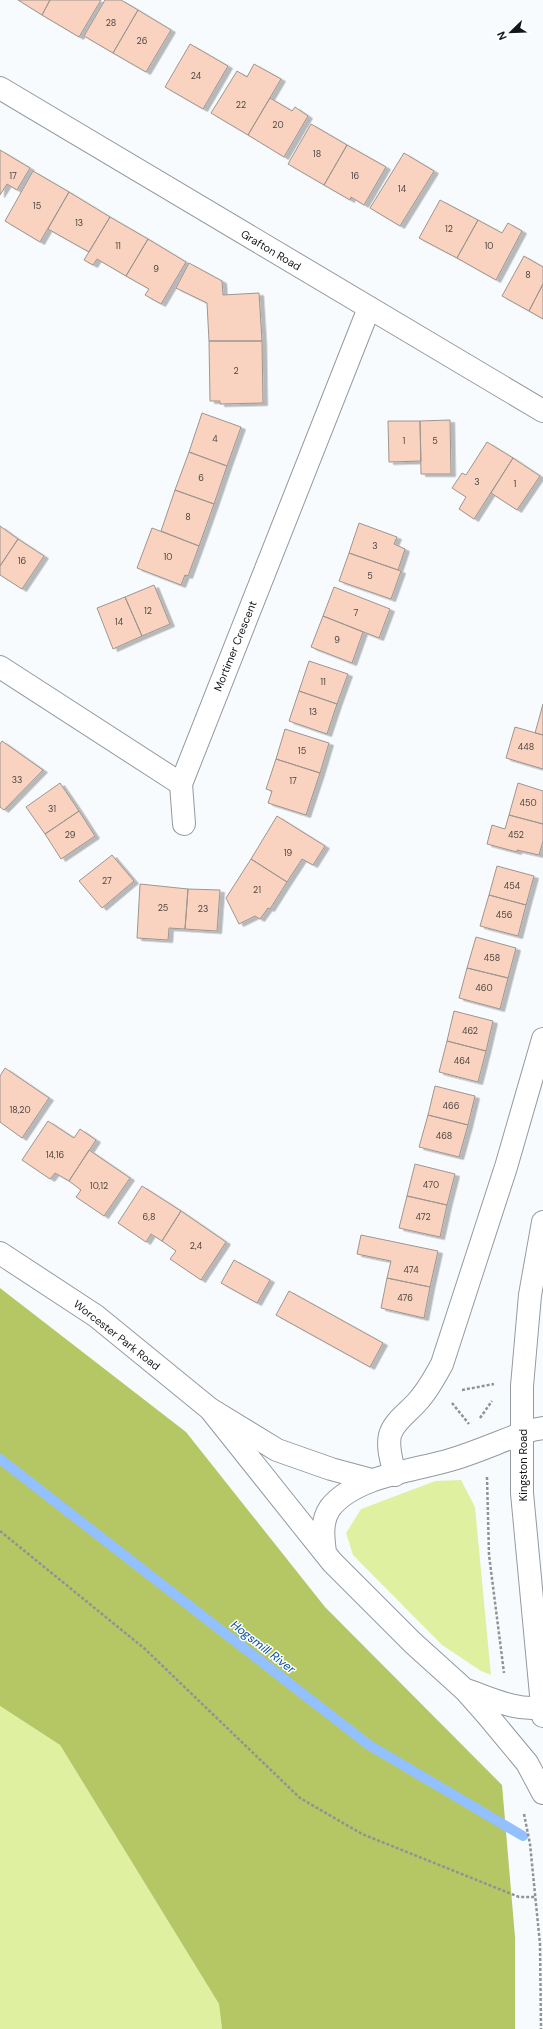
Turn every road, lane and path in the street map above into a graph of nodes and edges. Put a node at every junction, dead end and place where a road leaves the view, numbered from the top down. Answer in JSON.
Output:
{"nodes":[{"id":1,"x":0,"y":88,"type":"edge"},
{"id":2,"x":369,"y":308,"type":"junction"},
{"id":3,"x":543,"y":411,"type":"edge"},
{"id":4,"x":0,"y":667,"type":"edge"},
{"id":5,"x":181,"y":784,"type":"junction"},
{"id":6,"x":184,"y":824,"type":"dead end"},
{"id":7,"x":543,"y":1039,"type":"edge"},
{"id":8,"x":543,"y":1222,"type":"edge"},
{"id":9,"x":0,"y":1253,"type":"edge"},
{"id":10,"x":499,"y":1384,"type":"dead end"},
{"id":11,"x":494,"y":1391,"type":"dead end"},
{"id":12,"x":448,"y":1398,"type":"dead end"},
{"id":13,"x":493,"y":1398,"type":"dead end"},
{"id":14,"x":210,"y":1409,"type":"junction"},
{"id":15,"x":476,"y":1422,"type":"dead end"},
{"id":16,"x":471,"y":1427,"type":"dead end"},
{"id":17,"x":543,"y":1428,"type":"edge"},
{"id":18,"x":522,"y":1433,"type":"junction"},
{"id":19,"x":487,"y":1474,"type":"dead end"},
{"id":20,"x":395,"y":1475,"type":"junction"},
{"id":21,"x":372,"y":1480,"type":"junction"},
{"id":22,"x":0,"y":1531,"type":"edge"},
{"id":23,"x":326,"y":1552,"type":"junction"},
{"id":24,"x":505,"y":1676,"type":"dead end"},
{"id":25,"x":465,"y":1690,"type":"junction"},
{"id":26,"x":543,"y":1710,"type":"edge"},
{"id":27,"x":543,"y":1793,"type":"edge"},
{"id":28,"x":523,"y":1811,"type":"dead end"},
{"id":29,"x":536,"y":1897,"type":"junction"},
{"id":30,"x":540,"y":2029,"type":"edge"}],
"edges":[{"from":1,"to":2,"type":"main road","name":"Grafton Road"},
{"from":2,"to":3,"type":"main road","name":"Grafton Road"},
{"from":2,"to":5,"type":"main road","name":"Mortimer Crescent"},
{"from":4,"to":5,"type":"main road"},
{"from":5,"to":6,"type":"main road"},
{"from":7,"to":20,"type":"main road"},
{"from":8,"to":18,"type":"main road","name":"Kingston Road"},
{"from":9,"to":14,"type":"main road","name":"Worcester Park Road"},
{"from":10,"to":11,"type":"path"},
{"from":12,"to":16,"type":"path"},
{"from":13,"to":15,"type":"path"},
{"from":14,"to":21,"type":"main road"},
{"from":14,"to":23,"type":"main road"},
{"from":17,"to":18,"type":"main road"},
{"from":18,"to":20,"type":"main road"},
{"from":18,"to":26,"type":"main road","name":"Kingston Road"},
{"from":19,"to":24,"type":"path"},
{"from":20,"to":21,"type":"main road"},
{"from":21,"to":23,"type":"main road"},
{"from":22,"to":29,"type":"path"},
{"from":23,"to":25,"type":"main road"},
{"from":25,"to":26,"type":"main road"},
{"from":25,"to":27,"type":"main road"},
{"from":28,"to":29,"type":"path"},
{"from":29,"to":30,"type":"path"}]}
